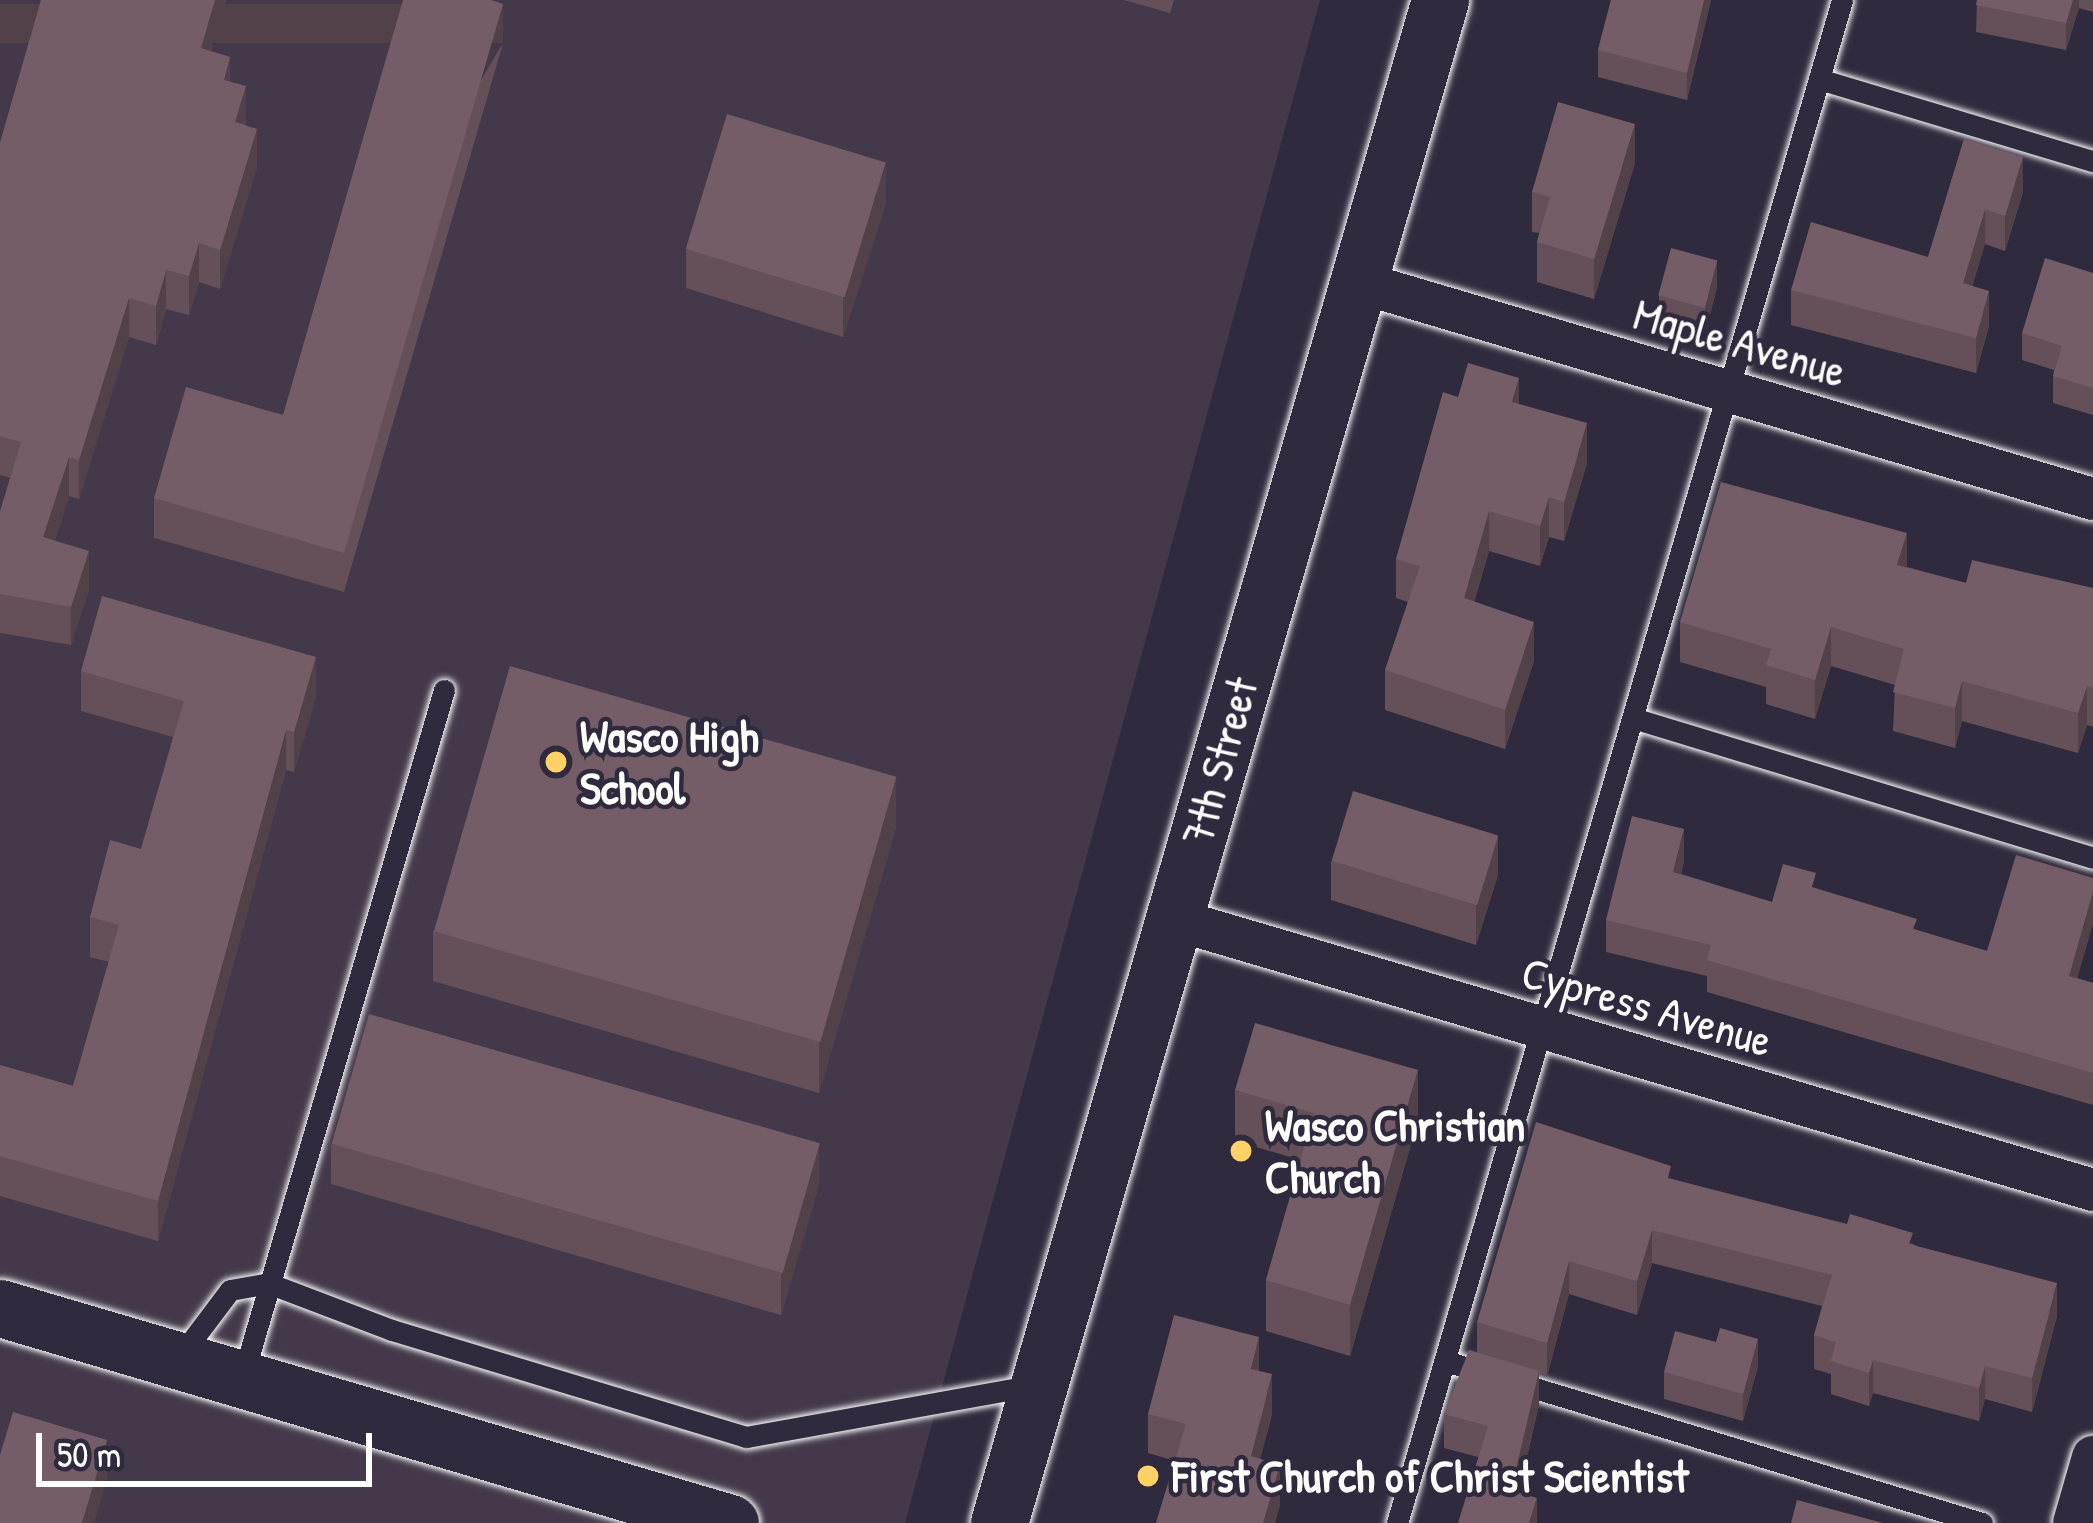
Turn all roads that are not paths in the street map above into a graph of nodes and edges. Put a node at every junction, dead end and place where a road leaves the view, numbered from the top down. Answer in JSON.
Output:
{"nodes":[{"id":1,"x":1440,"y":0,"type":"edge"},
{"id":2,"x":1842,"y":0,"type":"edge"},
{"id":3,"x":1819,"y":79,"type":"junction"},
{"id":4,"x":2093,"y":161,"type":"edge"},
{"id":5,"x":1358,"y":283,"type":"junction"},
{"id":6,"x":1728,"y":391,"type":"junction"},
{"id":7,"x":2093,"y":499,"type":"edge"},
{"id":8,"x":444,"y":690,"type":"dead end"},
{"id":9,"x":1633,"y":718,"type":"junction"},
{"id":10,"x":2093,"y":858,"type":"edge"},
{"id":11,"x":1173,"y":919,"type":"junction"},
{"id":12,"x":1544,"y":1029,"type":"junction"},
{"id":13,"x":2093,"y":1190,"type":"edge"},
{"id":14,"x":268,"y":1283,"type":"junction"},
{"id":15,"x":0,"y":1308,"type":"edge"},
{"id":16,"x":177,"y":1360,"type":"junction"},
{"id":17,"x":1445,"y":1361,"type":"junction"},
{"id":18,"x":242,"y":1379,"type":"junction"},
{"id":19,"x":1039,"y":1385,"type":"junction"},
{"id":20,"x":2093,"y":1457,"type":"edge"},
{"id":21,"x":730,"y":1523,"type":"edge"},
{"id":22,"x":999,"y":1523,"type":"edge"},
{"id":23,"x":1397,"y":1523,"type":"edge"},
{"id":24,"x":1982,"y":1523,"type":"edge"},
{"id":25,"x":2074,"y":1523,"type":"edge"}],
"edges":[{"from":1,"to":5,"type":"street","name":"7th Street"},
{"from":2,"to":3,"type":"lane"},
{"from":3,"to":4,"type":"lane"},
{"from":3,"to":6,"type":"lane"},
{"from":5,"to":6,"type":"street","name":"Maple Avenue"},
{"from":5,"to":11,"type":"street","name":"7th Street"},
{"from":6,"to":7,"type":"street","name":"Maple Avenue"},
{"from":6,"to":9,"type":"lane"},
{"from":8,"to":14,"type":"lane"},
{"from":9,"to":10,"type":"lane"},
{"from":9,"to":12,"type":"lane"},
{"from":11,"to":12,"type":"street","name":"Cypress Avenue"},
{"from":11,"to":19,"type":"street","name":"7th Street"},
{"from":12,"to":13,"type":"street","name":"Cypress Avenue"},
{"from":12,"to":17,"type":"lane"},
{"from":14,"to":16,"type":"lane"},
{"from":14,"to":18,"type":"lane"},
{"from":14,"to":19,"type":"lane"},
{"from":15,"to":16,"type":"street"},
{"from":16,"to":18,"type":"street"},
{"from":17,"to":23,"type":"lane"},
{"from":17,"to":24,"type":"lane"},
{"from":18,"to":21,"type":"street"},
{"from":19,"to":22,"type":"street","name":"7th Street"},
{"from":20,"to":25,"type":"street"}]}
